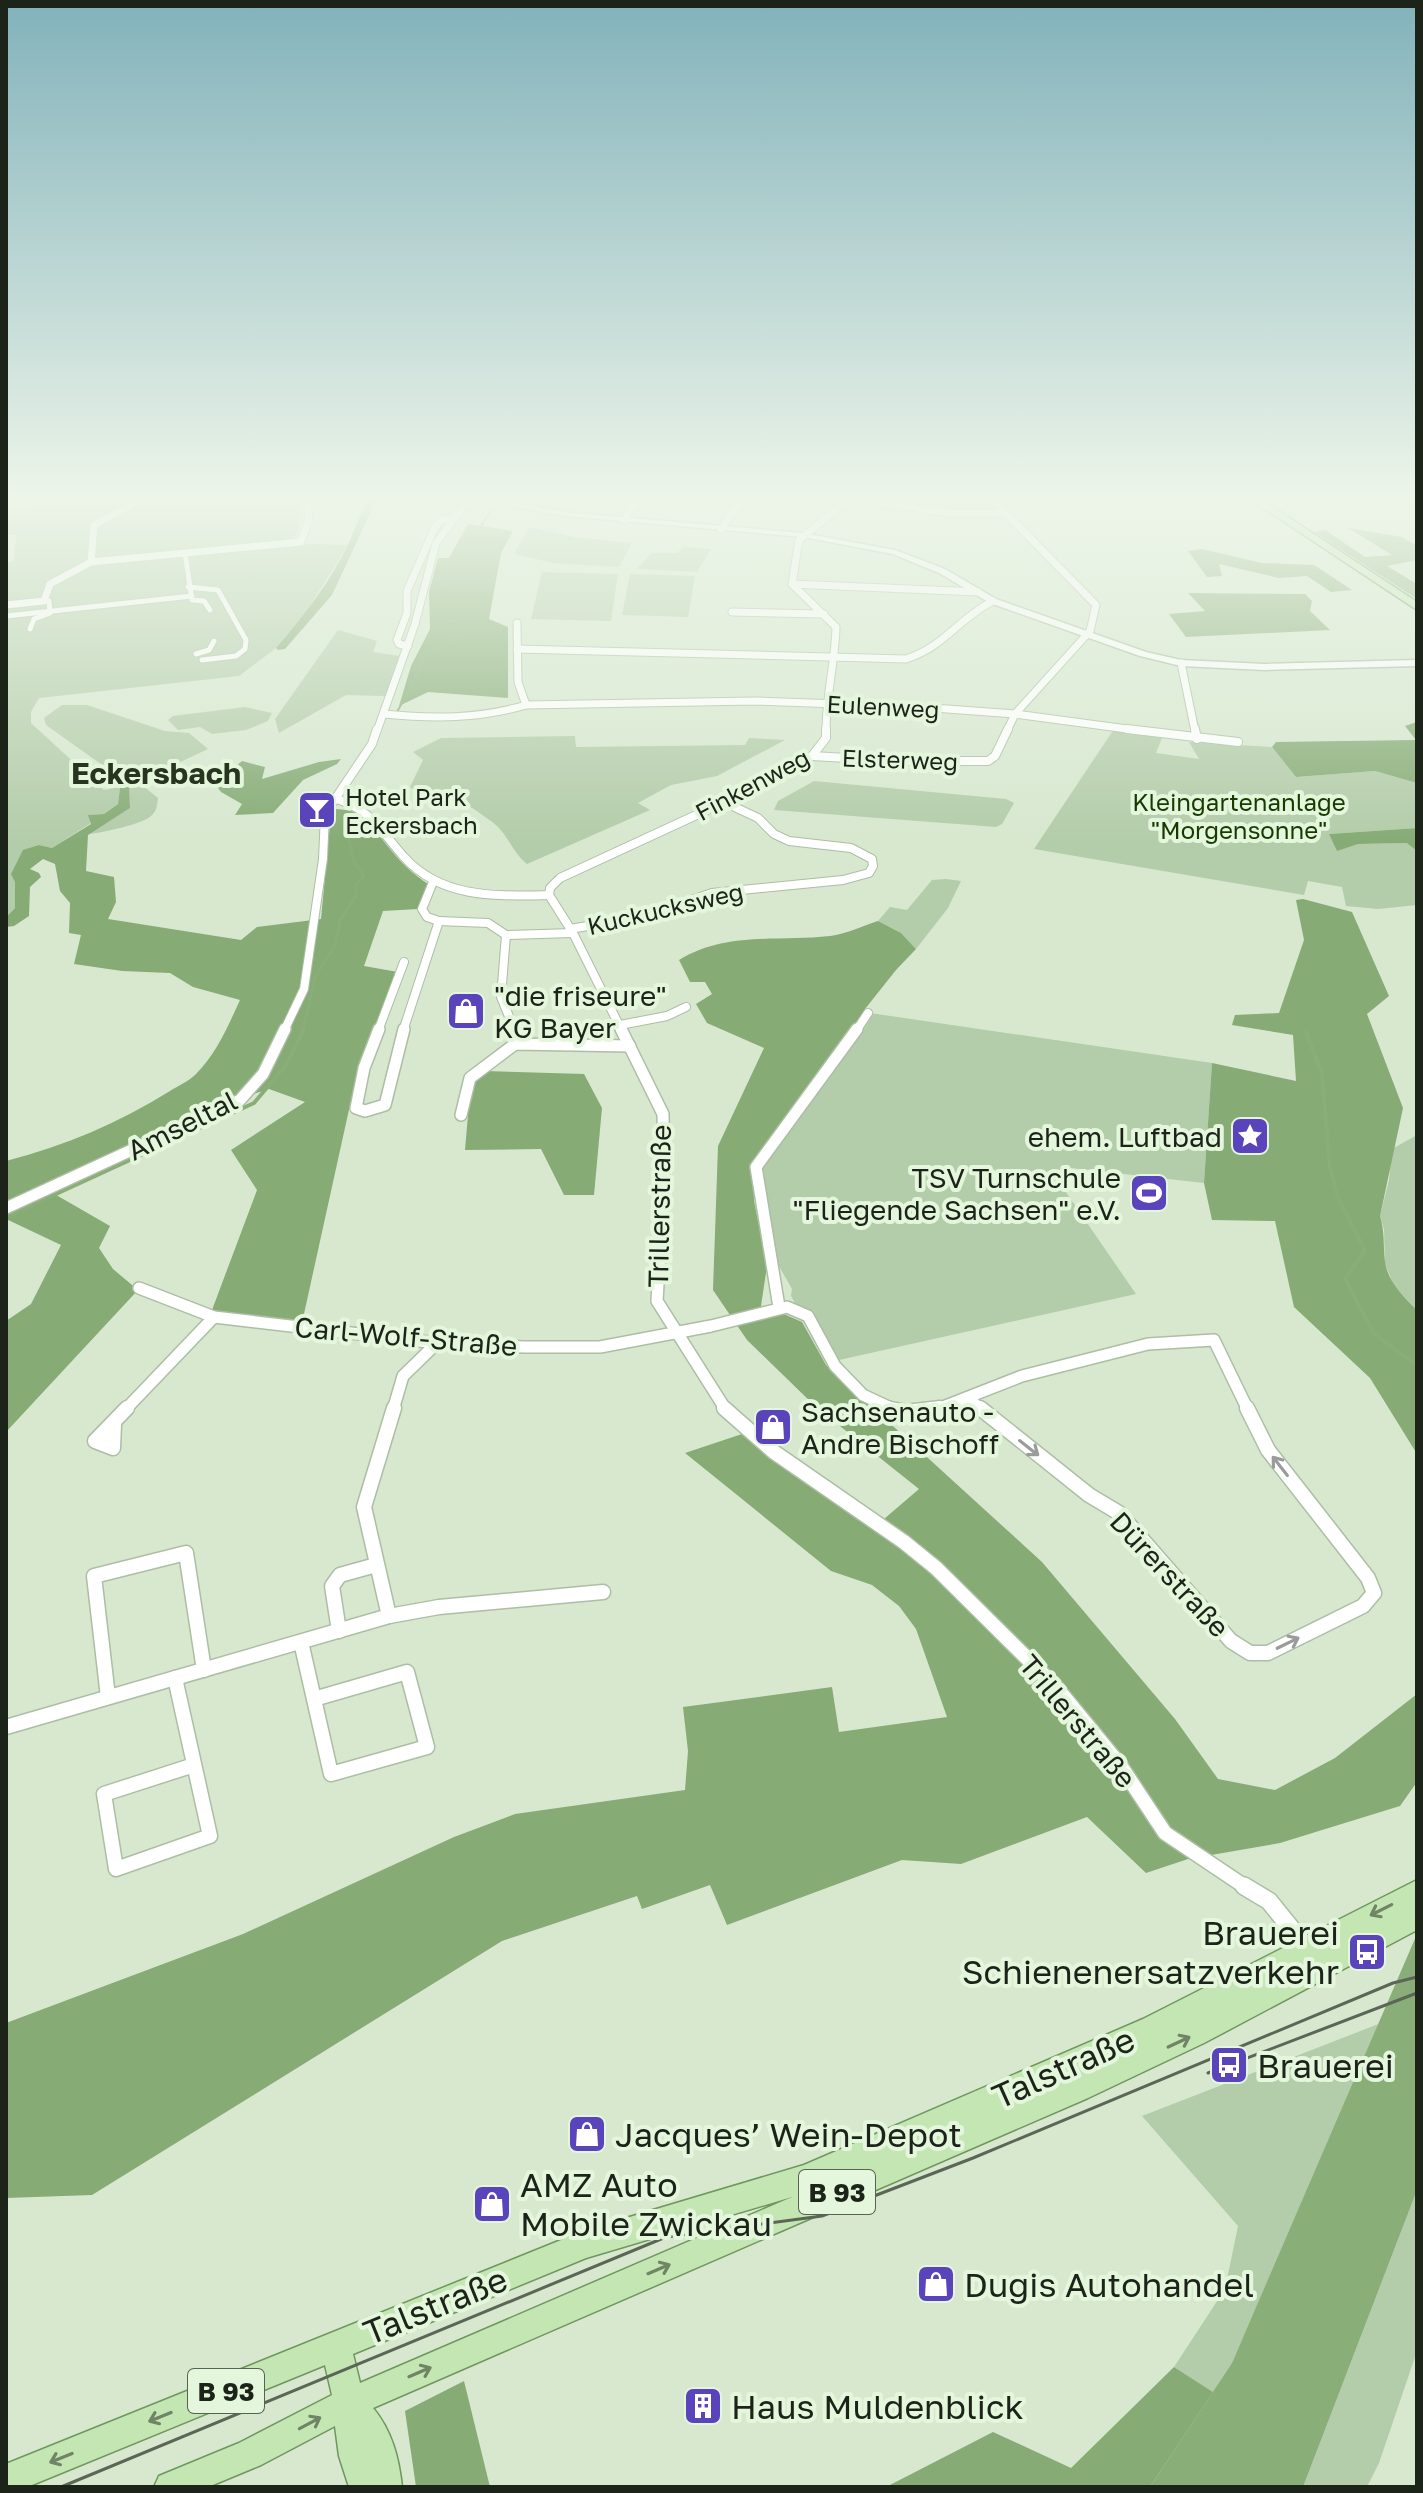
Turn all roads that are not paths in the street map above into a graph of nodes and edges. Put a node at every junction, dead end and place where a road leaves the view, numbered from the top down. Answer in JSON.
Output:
{"nodes":[{"id":1,"x":55,"y":610,"type":"edge"},
{"id":2,"x":229,"y":610,"type":"edge"},
{"id":3,"x":407,"y":610,"type":"edge"},
{"id":4,"x":413,"y":610,"type":"edge"},
{"id":5,"x":820,"y":610,"type":"edge"},
{"id":6,"x":978,"y":610,"type":"edge"},
{"id":7,"x":1019,"y":610,"type":"edge"},
{"id":8,"x":1094,"y":610,"type":"edge"},
{"id":9,"x":49,"y":611,"type":"junction"},
{"id":10,"x":732,"y":612,"type":"dead end"},
{"id":11,"x":824,"y":614,"type":"junction"},
{"id":12,"x":6,"y":616,"type":"edge"},
{"id":13,"x":517,"y":623,"type":"dead end"},
{"id":14,"x":30,"y":629,"type":"dead end"},
{"id":15,"x":1086,"y":635,"type":"junction"},
{"id":16,"x":214,"y":641,"type":"dead end"},
{"id":17,"x":400,"y":647,"type":"junction"},
{"id":18,"x":517,"y":649,"type":"junction"},
{"id":19,"x":196,"y":654,"type":"dead end"},
{"id":20,"x":835,"y":659,"type":"junction"},
{"id":21,"x":202,"y":660,"type":"dead end"},
{"id":22,"x":1181,"y":663,"type":"junction"},
{"id":23,"x":1417,"y":663,"type":"edge"},
{"id":24,"x":826,"y":703,"type":"junction"},
{"id":25,"x":526,"y":705,"type":"junction"},
{"id":26,"x":384,"y":714,"type":"junction"},
{"id":27,"x":1015,"y":714,"type":"junction"},
{"id":28,"x":1197,"y":739,"type":"junction"},
{"id":29,"x":1238,"y":742,"type":"dead end"},
{"id":30,"x":812,"y":756,"type":"junction"},
{"id":31,"x":334,"y":798,"type":"junction"},
{"id":32,"x":724,"y":802,"type":"junction"},
{"id":33,"x":433,"y":882,"type":"junction"},
{"id":34,"x":549,"y":895,"type":"junction"},
{"id":35,"x":439,"y":921,"type":"junction"},
{"id":36,"x":572,"y":931,"type":"junction"},
{"id":37,"x":506,"y":935,"type":"junction"},
{"id":38,"x":404,"y":962,"type":"dead end"},
{"id":39,"x":686,"y":1007,"type":"dead end"},
{"id":40,"x":868,"y":1013,"type":"dead end"},
{"id":41,"x":620,"y":1025,"type":"junction"},
{"id":42,"x":520,"y":1042,"type":"junction"},
{"id":43,"x":630,"y":1046,"type":"junction"},
{"id":44,"x":461,"y":1115,"type":"dead end"},
{"id":45,"x":6,"y":1208,"type":"edge"},
{"id":46,"x":139,"y":1288,"type":"dead end"},
{"id":47,"x":779,"y":1307,"type":"junction"},
{"id":48,"x":214,"y":1317,"type":"junction"},
{"id":49,"x":679,"y":1333,"type":"junction"},
{"id":50,"x":437,"y":1343,"type":"junction"},
{"id":51,"x":969,"y":1399,"type":"junction"},
{"id":52,"x":114,"y":1424,"type":"dead end"},
{"id":53,"x":376,"y":1565,"type":"junction"},
{"id":54,"x":603,"y":1592,"type":"dead end"},
{"id":55,"x":389,"y":1616,"type":"junction"},
{"id":56,"x":339,"y":1631,"type":"junction"},
{"id":57,"x":301,"y":1642,"type":"junction"},
{"id":58,"x":204,"y":1670,"type":"junction"},
{"id":59,"x":175,"y":1678,"type":"junction"},
{"id":60,"x":108,"y":1697,"type":"junction"},
{"id":61,"x":314,"y":1699,"type":"junction"},
{"id":62,"x":6,"y":1727,"type":"edge"},
{"id":63,"x":194,"y":1765,"type":"junction"},
{"id":64,"x":1417,"y":1892,"type":"edge"},
{"id":65,"x":1417,"y":1917,"type":"edge"},
{"id":66,"x":1312,"y":1958,"type":"junction"},
{"id":67,"x":336,"y":2345,"type":"junction"},
{"id":68,"x":348,"y":2403,"type":"junction"},
{"id":69,"x":6,"y":2480,"type":"edge"},
{"id":70,"x":170,"y":2487,"type":"edge"},
{"id":71,"x":366,"y":2487,"type":"edge"},
{"id":72,"x":386,"y":2487,"type":"edge"}],
"edges":[{"from":1,"to":9,"type":"street"},
{"from":2,"to":21,"type":"street"},
{"from":3,"to":17,"type":"street"},
{"from":4,"to":17,"type":"street"},
{"from":5,"to":11,"type":"street","name":"Finkenweg"},
{"from":6,"to":20,"type":"street"},
{"from":7,"to":15,"type":"street"},
{"from":8,"to":15,"type":"street"},
{"from":9,"to":12,"type":"street"},
{"from":9,"to":14,"type":"street"},
{"from":10,"to":11,"type":"street"},
{"from":11,"to":20,"type":"street","name":"Finkenweg"},
{"from":13,"to":18,"type":"street"},
{"from":15,"to":22,"type":"street"},
{"from":15,"to":27,"type":"street"},
{"from":16,"to":19,"type":"street"},
{"from":17,"to":26,"type":"street"},
{"from":18,"to":20,"type":"street"},
{"from":18,"to":25,"type":"street"},
{"from":20,"to":24,"type":"street","name":"Finkenweg"},
{"from":22,"to":23,"type":"street"},
{"from":22,"to":28,"type":"street"},
{"from":24,"to":25,"type":"street","name":"Eulenweg"},
{"from":24,"to":27,"type":"street","name":"Eulenweg"},
{"from":24,"to":30,"type":"street","name":"Finkenweg"},
{"from":25,"to":26,"type":"street","name":"Eulenweg"},
{"from":26,"to":31,"type":"street"},
{"from":27,"to":28,"type":"street","name":"Eulenweg"},
{"from":27,"to":30,"type":"street","name":"Elsterweg"},
{"from":28,"to":29,"type":"street","name":"Eulenweg"},
{"from":30,"to":32,"type":"street","name":"Finkenweg"},
{"from":31,"to":33,"type":"street"},
{"from":31,"to":45,"type":"street","name":"Amseltal"},
{"from":32,"to":34,"type":"street","name":"Finkenweg"},
{"from":32,"to":36,"type":"street","name":"Kuckucksweg"},
{"from":33,"to":34,"type":"street"},
{"from":33,"to":35,"type":"street"},
{"from":34,"to":36,"type":"street","name":"Trillerstraße"},
{"from":35,"to":37,"type":"street"},
{"from":35,"to":38,"type":"street"},
{"from":36,"to":37,"type":"street"},
{"from":36,"to":41,"type":"street","name":"Trillerstraße"},
{"from":37,"to":42,"type":"street"},
{"from":39,"to":41,"type":"street"},
{"from":40,"to":47,"type":"street"},
{"from":41,"to":43,"type":"street","name":"Trillerstraße"},
{"from":42,"to":43,"type":"street"},
{"from":42,"to":44,"type":"street"},
{"from":43,"to":49,"type":"street","name":"Trillerstraße"},
{"from":46,"to":48,"type":"street","name":"Carl-Wolf-Straße"},
{"from":47,"to":49,"type":"street","name":"Carl-Wolf-Straße"},
{"from":47,"to":51,"type":"street"},
{"from":48,"to":50,"type":"street","name":"Carl-Wolf-Straße"},
{"from":48,"to":52,"type":"street"},
{"from":49,"to":50,"type":"street","name":"Carl-Wolf-Straße"},
{"from":49,"to":66,"type":"street","name":"Trillerstraße"},
{"from":50,"to":53,"type":"street"},
{"from":51,"to":51,"type":"street","name":"Dürerstraße","one_way":true},
{"from":53,"to":55,"type":"street"},
{"from":53,"to":56,"type":"street"},
{"from":54,"to":55,"type":"street"},
{"from":55,"to":56,"type":"street"},
{"from":56,"to":57,"type":"street"},
{"from":57,"to":58,"type":"street"},
{"from":57,"to":61,"type":"street"},
{"from":58,"to":59,"type":"street"},
{"from":58,"to":60,"type":"street"},
{"from":59,"to":60,"type":"street"},
{"from":59,"to":63,"type":"street"},
{"from":60,"to":62,"type":"street"},
{"from":61,"to":61,"type":"street"},
{"from":63,"to":63,"type":"street"},
{"from":64,"to":66,"type":"main road","number":"B 93","one_way":true},
{"from":65,"to":66,"type":"main road","number":"B 93"},
{"from":66,"to":67,"type":"main road","name":"Talstraße","number":"B 93"},
{"from":68,"to":66,"type":"main road","name":"Talstraße","number":"B 93","one_way":true},
{"from":67,"to":68,"type":"main road"},
{"from":67,"to":69,"type":"main road","name":"Talstraße","number":"B 93","one_way":true},
{"from":70,"to":68,"type":"main road","name":"Talstraße","number":"B 93","one_way":true},
{"from":68,"to":71,"type":"main road"},
{"from":68,"to":72,"type":"main road"}]}
